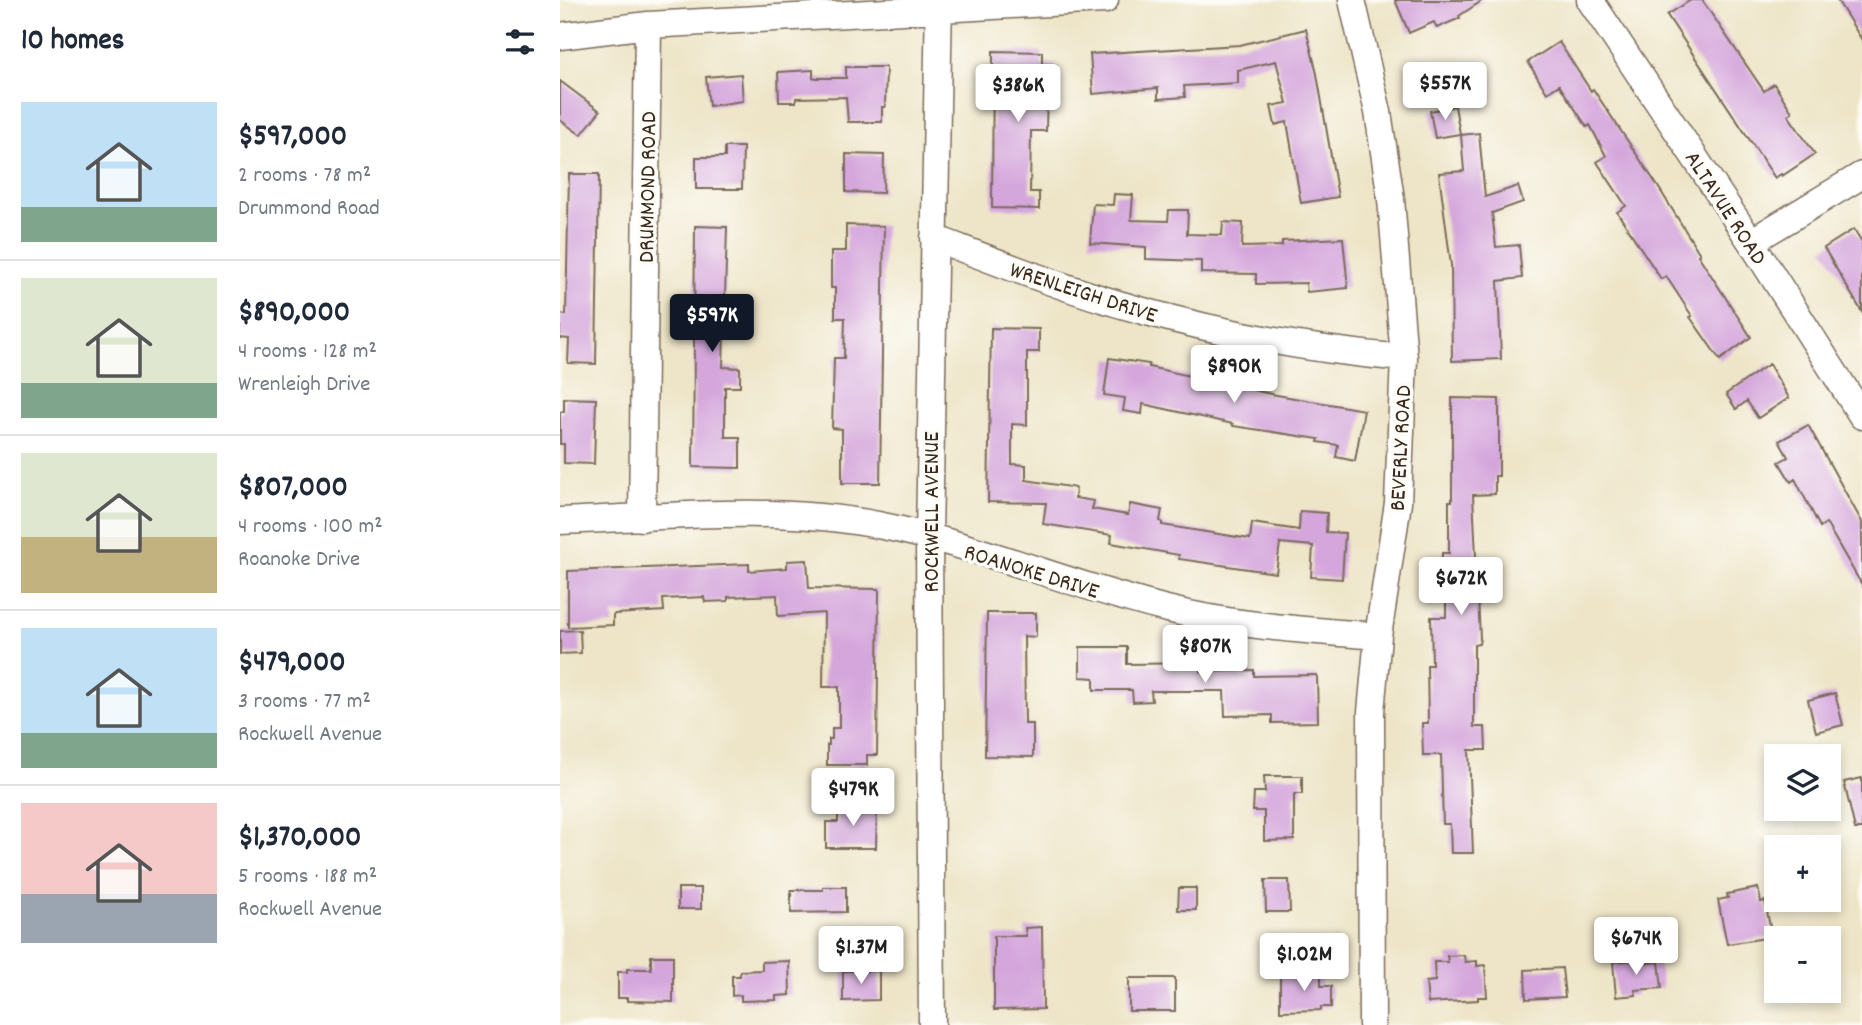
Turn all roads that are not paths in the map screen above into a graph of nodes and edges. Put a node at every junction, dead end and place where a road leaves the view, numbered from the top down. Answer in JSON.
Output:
{"nodes":[{"id":1,"x":1105,"y":0,"type":"edge"},
{"id":2,"x":1352,"y":0,"type":"edge"},
{"id":3,"x":1590,"y":0,"type":"edge"},
{"id":4,"x":939,"y":5,"type":"edge"},
{"id":5,"x":648,"y":24,"type":"junction"},
{"id":6,"x":560,"y":36,"type":"edge"},
{"id":7,"x":1862,"y":175,"type":"edge"},
{"id":8,"x":934,"y":238,"type":"junction"},
{"id":9,"x":1751,"y":242,"type":"junction"},
{"id":10,"x":1404,"y":358,"type":"junction"},
{"id":11,"x":1862,"y":416,"type":"edge"},
{"id":12,"x":642,"y":518,"type":"junction"},
{"id":13,"x":560,"y":522,"type":"edge"},
{"id":14,"x":929,"y":537,"type":"junction"},
{"id":15,"x":1378,"y":636,"type":"junction"},
{"id":16,"x":932,"y":1025,"type":"edge"},
{"id":17,"x":1372,"y":1025,"type":"edge"}],
"edges":[{"from":1,"to":4,"type":"street"},
{"from":2,"to":10,"type":"street","name":"BEVERLY ROAD"},
{"from":3,"to":9,"type":"street","name":"ALTAVUE ROAD"},
{"from":4,"to":5,"type":"street"},
{"from":4,"to":8,"type":"street","name":"ROCKWELL AVENUE"},
{"from":5,"to":6,"type":"street"},
{"from":5,"to":12,"type":"street","name":"DRUMMOND ROAD"},
{"from":7,"to":9,"type":"street"},
{"from":8,"to":10,"type":"street","name":"WRENLEIGH DRIVE"},
{"from":8,"to":14,"type":"street","name":"ROCKWELL AVENUE"},
{"from":9,"to":11,"type":"street","name":"ALTAVUE ROAD"},
{"from":10,"to":15,"type":"street","name":"BEVERLY ROAD"},
{"from":12,"to":13,"type":"street","name":"ROANOKE DRIVE"},
{"from":12,"to":14,"type":"street","name":"ROANOKE DRIVE"},
{"from":14,"to":15,"type":"street","name":"ROANOKE DRIVE"},
{"from":14,"to":16,"type":"street","name":"ROCKWELL AVENUE"},
{"from":15,"to":17,"type":"street","name":"BEVERLY ROAD"}]}
